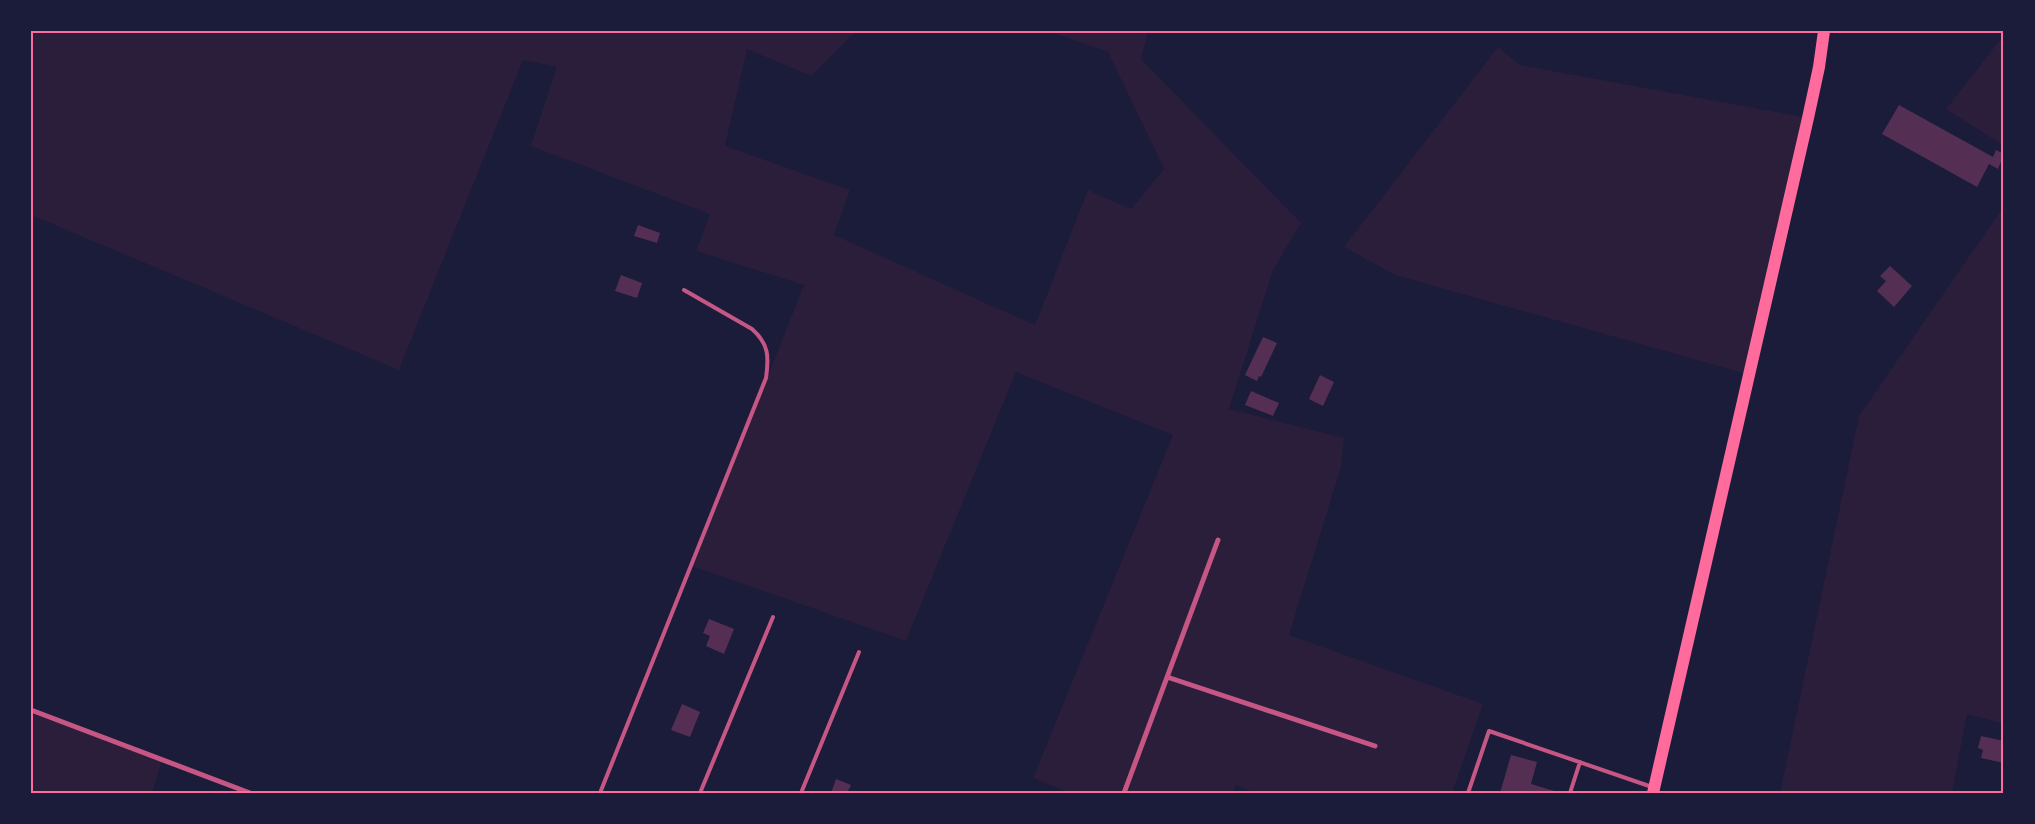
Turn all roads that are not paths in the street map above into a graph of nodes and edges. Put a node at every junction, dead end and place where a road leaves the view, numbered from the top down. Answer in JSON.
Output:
{"nodes":[{"id":1,"x":1824,"y":31,"type":"edge"},
{"id":2,"x":684,"y":290,"type":"dead end"},
{"id":3,"x":1218,"y":540,"type":"dead end"},
{"id":4,"x":773,"y":617,"type":"dead end"},
{"id":5,"x":859,"y":652,"type":"dead end"},
{"id":6,"x":1167,"y":677,"type":"junction"},
{"id":7,"x":31,"y":710,"type":"edge"},
{"id":8,"x":1375,"y":746,"type":"dead end"},
{"id":9,"x":1580,"y":762,"type":"junction"},
{"id":10,"x":1653,"y":790,"type":"edge"},
{"id":11,"x":250,"y":793,"type":"edge"},
{"id":12,"x":600,"y":793,"type":"edge"},
{"id":13,"x":700,"y":793,"type":"edge"},
{"id":14,"x":801,"y":793,"type":"edge"},
{"id":15,"x":1124,"y":793,"type":"edge"},
{"id":16,"x":1468,"y":793,"type":"edge"},
{"id":17,"x":1570,"y":793,"type":"edge"}],
"edges":[{"from":1,"to":10,"type":"main road"},
{"from":2,"to":12,"type":"lane"},
{"from":3,"to":6,"type":"street"},
{"from":4,"to":13,"type":"lane"},
{"from":5,"to":14,"type":"lane"},
{"from":6,"to":8,"type":"street"},
{"from":6,"to":15,"type":"street"},
{"from":7,"to":11,"type":"street"},
{"from":9,"to":10,"type":"lane"},
{"from":9,"to":16,"type":"lane"},
{"from":9,"to":17,"type":"lane"}]}
